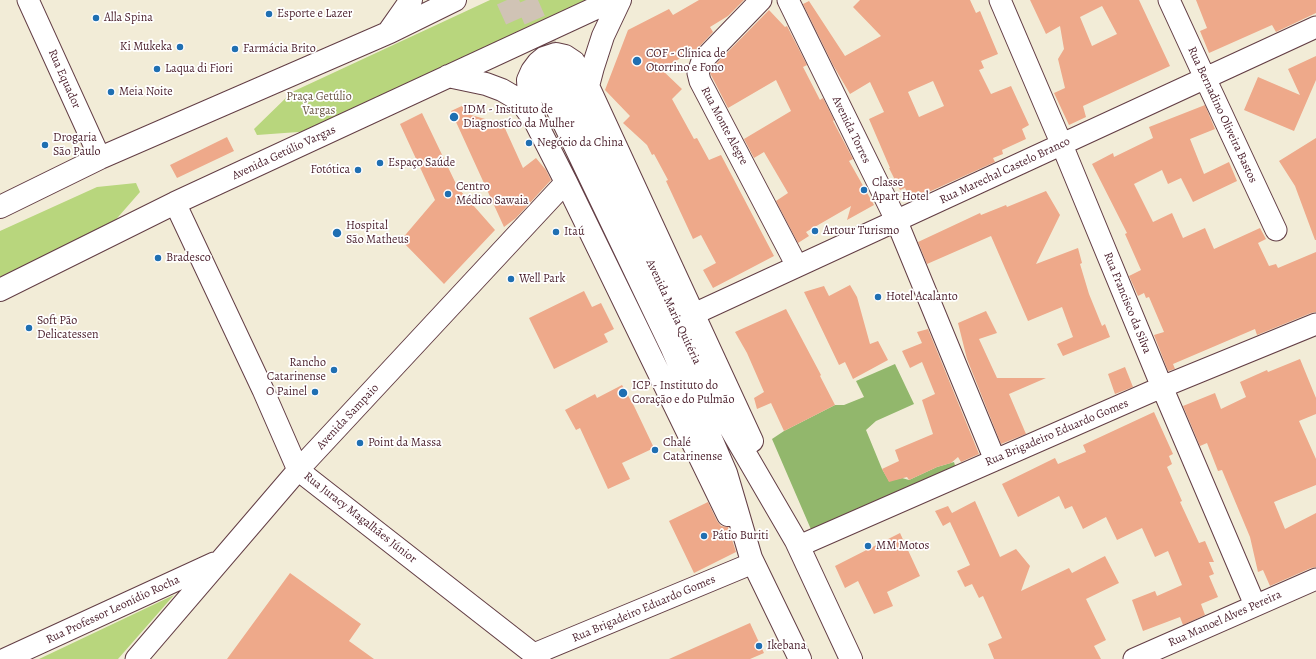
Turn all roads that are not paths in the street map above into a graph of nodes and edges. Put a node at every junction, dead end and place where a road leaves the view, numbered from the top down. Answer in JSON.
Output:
{"nodes":[{"id":1,"x":28,"y":0,"type":"edge"},
{"id":2,"x":411,"y":0,"type":"edge"},
{"id":3,"x":456,"y":0,"type":"edge"},
{"id":4,"x":613,"y":0,"type":"edge"},
{"id":5,"x":620,"y":0,"type":"edge"},
{"id":6,"x":761,"y":0,"type":"edge"},
{"id":7,"x":788,"y":0,"type":"edge"},
{"id":8,"x":1000,"y":0,"type":"edge"},
{"id":9,"x":1170,"y":0,"type":"edge"},
{"id":10,"x":1316,"y":27,"type":"edge"},
{"id":11,"x":390,"y":32,"type":"junction"},
{"id":12,"x":448,"y":76,"type":"junction"},
{"id":13,"x":1205,"y":78,"type":"junction"},
{"id":14,"x":588,"y":86,"type":"junction"},
{"id":15,"x":535,"y":120,"type":"junction"},
{"id":16,"x":1062,"y":144,"type":"junction"},
{"id":17,"x":100,"y":158,"type":"junction"},
{"id":18,"x":566,"y":182,"type":"junction"},
{"id":19,"x":175,"y":203,"type":"junction"},
{"id":20,"x":0,"y":207,"type":"edge"},
{"id":21,"x":896,"y":222,"type":"junction"},
{"id":22,"x":1276,"y":230,"type":"dead end"},
{"id":23,"x":797,"y":266,"type":"junction"},
{"id":24,"x":0,"y":290,"type":"edge"},
{"id":25,"x":694,"y":314,"type":"junction"},
{"id":26,"x":1316,"y":324,"type":"edge"},
{"id":27,"x":1162,"y":387,"type":"junction"},
{"id":28,"x":995,"y":460,"type":"junction"},
{"id":29,"x":298,"y":470,"type":"junction"},
{"id":30,"x":798,"y":544,"type":"junction"},
{"id":31,"x":220,"y":560,"type":"junction"},
{"id":32,"x":752,"y":561,"type":"junction"},
{"id":33,"x":1316,"y":579,"type":"edge"},
{"id":34,"x":1255,"y":605,"type":"junction"},
{"id":35,"x":0,"y":652,"type":"edge"},
{"id":36,"x":537,"y":657,"type":"edge"},
{"id":37,"x":4,"y":659,"type":"edge"},
{"id":38,"x":136,"y":659,"type":"edge"},
{"id":39,"x":800,"y":659,"type":"edge"},
{"id":40,"x":852,"y":659,"type":"edge"},
{"id":41,"x":1134,"y":659,"type":"edge"}],
"edges":[{"from":1,"to":17,"type":"street","name":"Rua Equador"},
{"from":2,"to":11,"type":"main road"},
{"from":3,"to":11,"type":"main road"},
{"from":4,"to":12,"type":"main road","name":"Avenida Getúlio Vargas"},
{"from":5,"to":14,"type":"main road"},
{"from":6,"to":23,"type":"street","name":"Rua Monte Alegre"},
{"from":7,"to":21,"type":"street","name":"Avenida Torres"},
{"from":8,"to":16,"type":"street","name":"Rua Francisco da Silva"},
{"from":9,"to":13,"type":"street","name":"Rua Bernadino Oliveira Bastos"},
{"from":10,"to":13,"type":"street","name":"Rua Marechal Castelo Branco"},
{"from":11,"to":17,"type":"main road"},
{"from":12,"to":15,"type":"main road"},
{"from":12,"to":19,"type":"main road","name":"Avenida Getúlio Vargas"},
{"from":13,"to":16,"type":"street","name":"Rua Marechal Castelo Branco"},
{"from":13,"to":22,"type":"street","name":"Rua Bernadino Oliveira Bastos"},
{"from":14,"to":15,"type":"main road"},
{"from":14,"to":25,"type":"main road"},
{"from":15,"to":18,"type":"main road"},
{"from":16,"to":21,"type":"street","name":"Rua Marechal Castelo Branco"},
{"from":16,"to":27,"type":"street","name":"Rua Francisco da Silva"},
{"from":17,"to":20,"type":"main road"},
{"from":18,"to":29,"type":"street","name":"Avenida Sampaio"},
{"from":18,"to":32,"type":"main road"},
{"from":19,"to":24,"type":"main road","name":"Avenida Getúlio Vargas"},
{"from":19,"to":29,"type":"street","name":"Rua Juracy Magalhães Júnior"},
{"from":21,"to":23,"type":"street","name":"Rua Marechal Castelo Branco"},
{"from":21,"to":28,"type":"street","name":"Avenida Torres"},
{"from":23,"to":25,"type":"street","name":"Rua Marechal Castelo Branco"},
{"from":25,"to":30,"type":"main road"},
{"from":26,"to":27,"type":"street","name":"Rua Brigadeiro Eduardo Gomes"},
{"from":27,"to":28,"type":"street","name":"Rua Brigadeiro Eduardo Gomes"},
{"from":27,"to":34,"type":"street","name":"Rua Francisco da Silva"},
{"from":28,"to":30,"type":"street","name":"Rua Brigadeiro Eduardo Gomes"},
{"from":29,"to":31,"type":"street","name":"Avenida Sampaio"},
{"from":29,"to":36,"type":"street","name":"Rua Juracy Magalhães Júnior"},
{"from":30,"to":32,"type":"main road","name":"Avenida Maria Quitéria"},
{"from":30,"to":40,"type":"main road","name":"Avenida Maria Quitéria"},
{"from":31,"to":37,"type":"street","name":"Rua Professor Leonídio Rocha"},
{"from":31,"to":38,"type":"street","name":"Avenida Sampaio"},
{"from":32,"to":36,"type":"street","name":"Rua Brigadeiro Eduardo Gomes"},
{"from":32,"to":39,"type":"main road","name":"Avenida Maria Quitéria"},
{"from":33,"to":34,"type":"street","name":"Rua Manoel Alves Pereira"},
{"from":34,"to":41,"type":"street","name":"Rua Manoel Alves Pereira"},
{"from":35,"to":37,"type":"street"}]}
